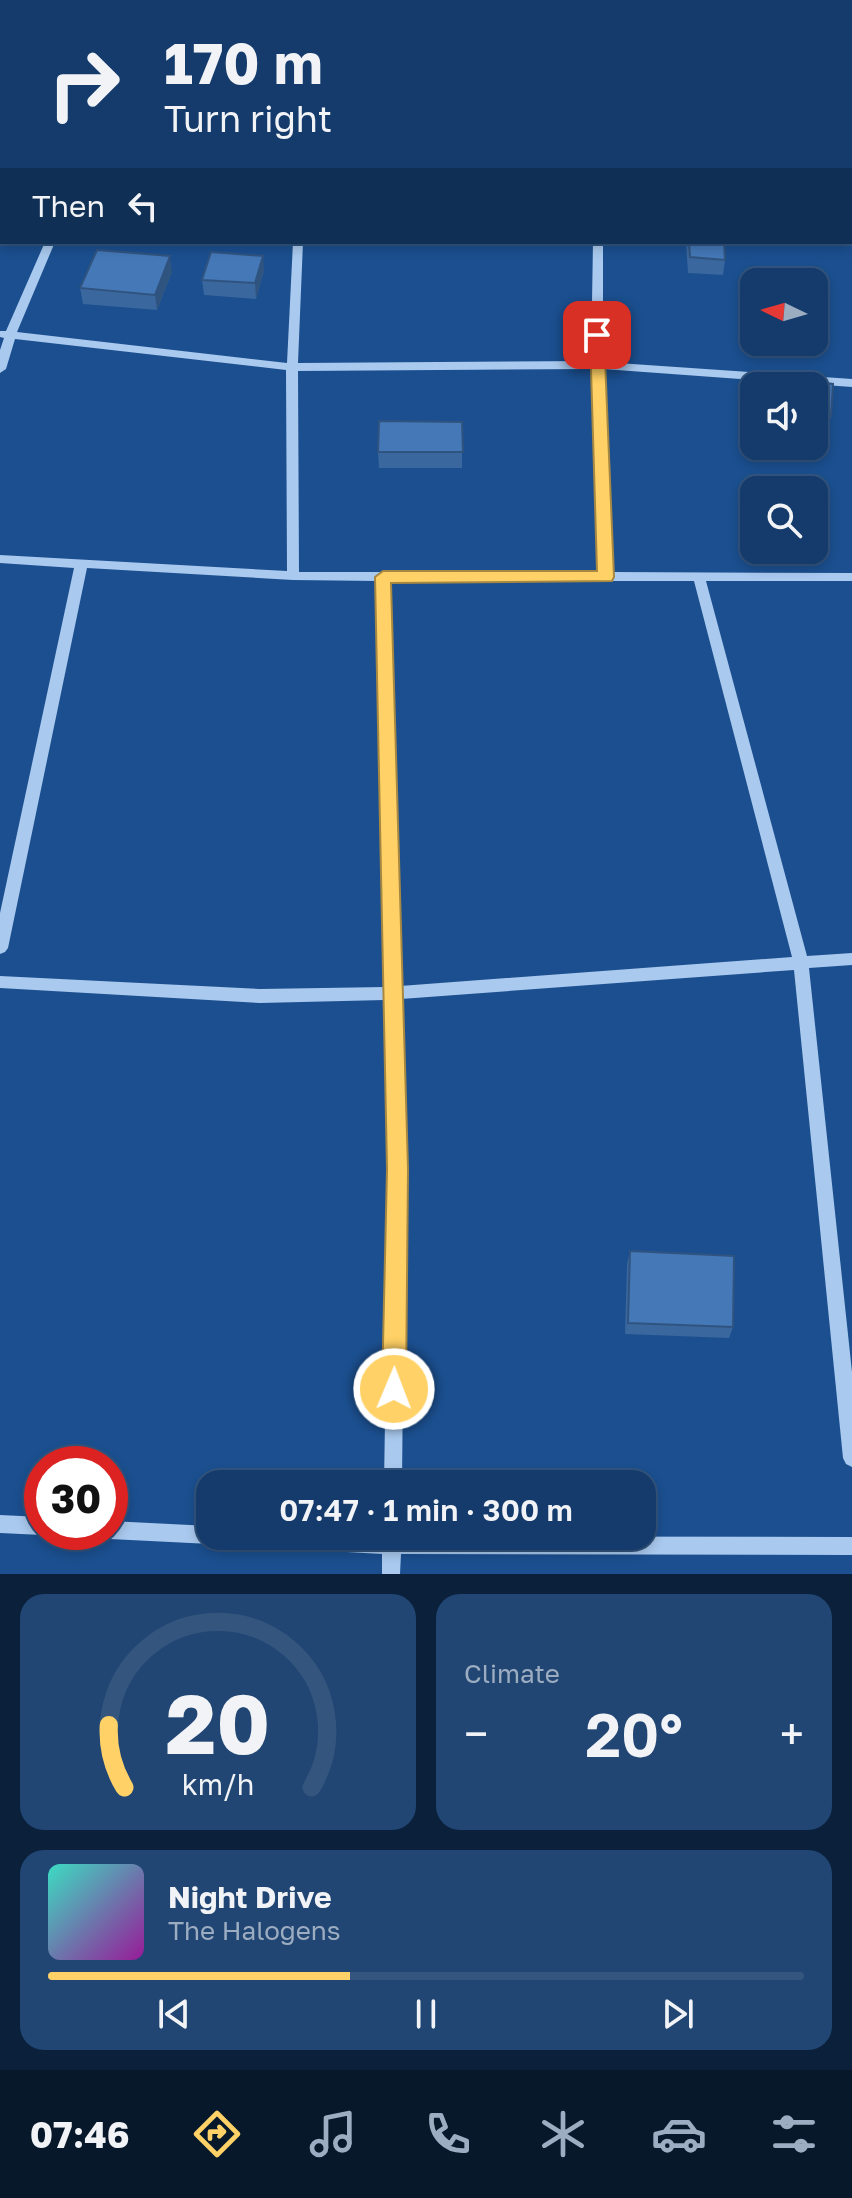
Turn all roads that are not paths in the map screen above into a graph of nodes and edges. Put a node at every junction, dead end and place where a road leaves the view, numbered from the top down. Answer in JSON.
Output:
{"nodes":[{"id":1,"x":49,"y":244,"type":"edge"},
{"id":2,"x":298,"y":244,"type":"edge"},
{"id":3,"x":598,"y":244,"type":"edge"},
{"id":4,"x":5,"y":335,"type":"edge"},
{"id":5,"x":597,"y":365,"type":"junction"},
{"id":6,"x":292,"y":367,"type":"junction"},
{"id":7,"x":0,"y":369,"type":"edge"},
{"id":8,"x":852,"y":383,"type":"edge"},
{"id":9,"x":0,"y":559,"type":"edge"},
{"id":10,"x":81,"y":565,"type":"junction"},
{"id":11,"x":293,"y":576,"type":"junction"},
{"id":12,"x":383,"y":577,"type":"junction"},
{"id":13,"x":606,"y":577,"type":"junction"},
{"id":14,"x":699,"y":577,"type":"junction"},
{"id":15,"x":852,"y":577,"type":"edge"},
{"id":16,"x":0,"y":948,"type":"edge"},
{"id":17,"x":852,"y":959,"type":"edge"},
{"id":18,"x":801,"y":961,"type":"junction"},
{"id":19,"x":0,"y":982,"type":"edge"},
{"id":20,"x":393,"y":993,"type":"junction"},
{"id":21,"x":852,"y":1458,"type":"edge"},
{"id":22,"x":393,"y":1470,"type":"edge"},
{"id":23,"x":0,"y":1524,"type":"edge"},
{"id":24,"x":24,"y":1525,"type":"edge"},
{"id":25,"x":128,"y":1531,"type":"edge"},
{"id":26,"x":196,"y":1534,"type":"edge"},
{"id":27,"x":656,"y":1544,"type":"edge"},
{"id":28,"x":852,"y":1546,"type":"edge"},
{"id":29,"x":392,"y":1550,"type":"edge"},
{"id":30,"x":391,"y":1574,"type":"edge"}],
"edges":[{"from":1,"to":4,"type":"street"},
{"from":2,"to":6,"type":"street"},
{"from":3,"to":5,"type":"street"},
{"from":4,"to":6,"type":"street"},
{"from":4,"to":7,"type":"street"},
{"from":5,"to":6,"type":"street"},
{"from":5,"to":8,"type":"street"},
{"from":5,"to":13,"type":"street"},
{"from":6,"to":11,"type":"street"},
{"from":9,"to":10,"type":"street"},
{"from":10,"to":11,"type":"street"},
{"from":10,"to":16,"type":"street"},
{"from":11,"to":12,"type":"street"},
{"from":12,"to":13,"type":"street"},
{"from":12,"to":20,"type":"street"},
{"from":13,"to":14,"type":"street"},
{"from":14,"to":15,"type":"street"},
{"from":14,"to":18,"type":"street"},
{"from":17,"to":18,"type":"street"},
{"from":18,"to":20,"type":"street"},
{"from":18,"to":21,"type":"street"},
{"from":19,"to":20,"type":"street"},
{"from":20,"to":22,"type":"street"},
{"from":23,"to":24,"type":"street"},
{"from":25,"to":26,"type":"street"},
{"from":27,"to":28,"type":"street"},
{"from":29,"to":30,"type":"street"}]}
